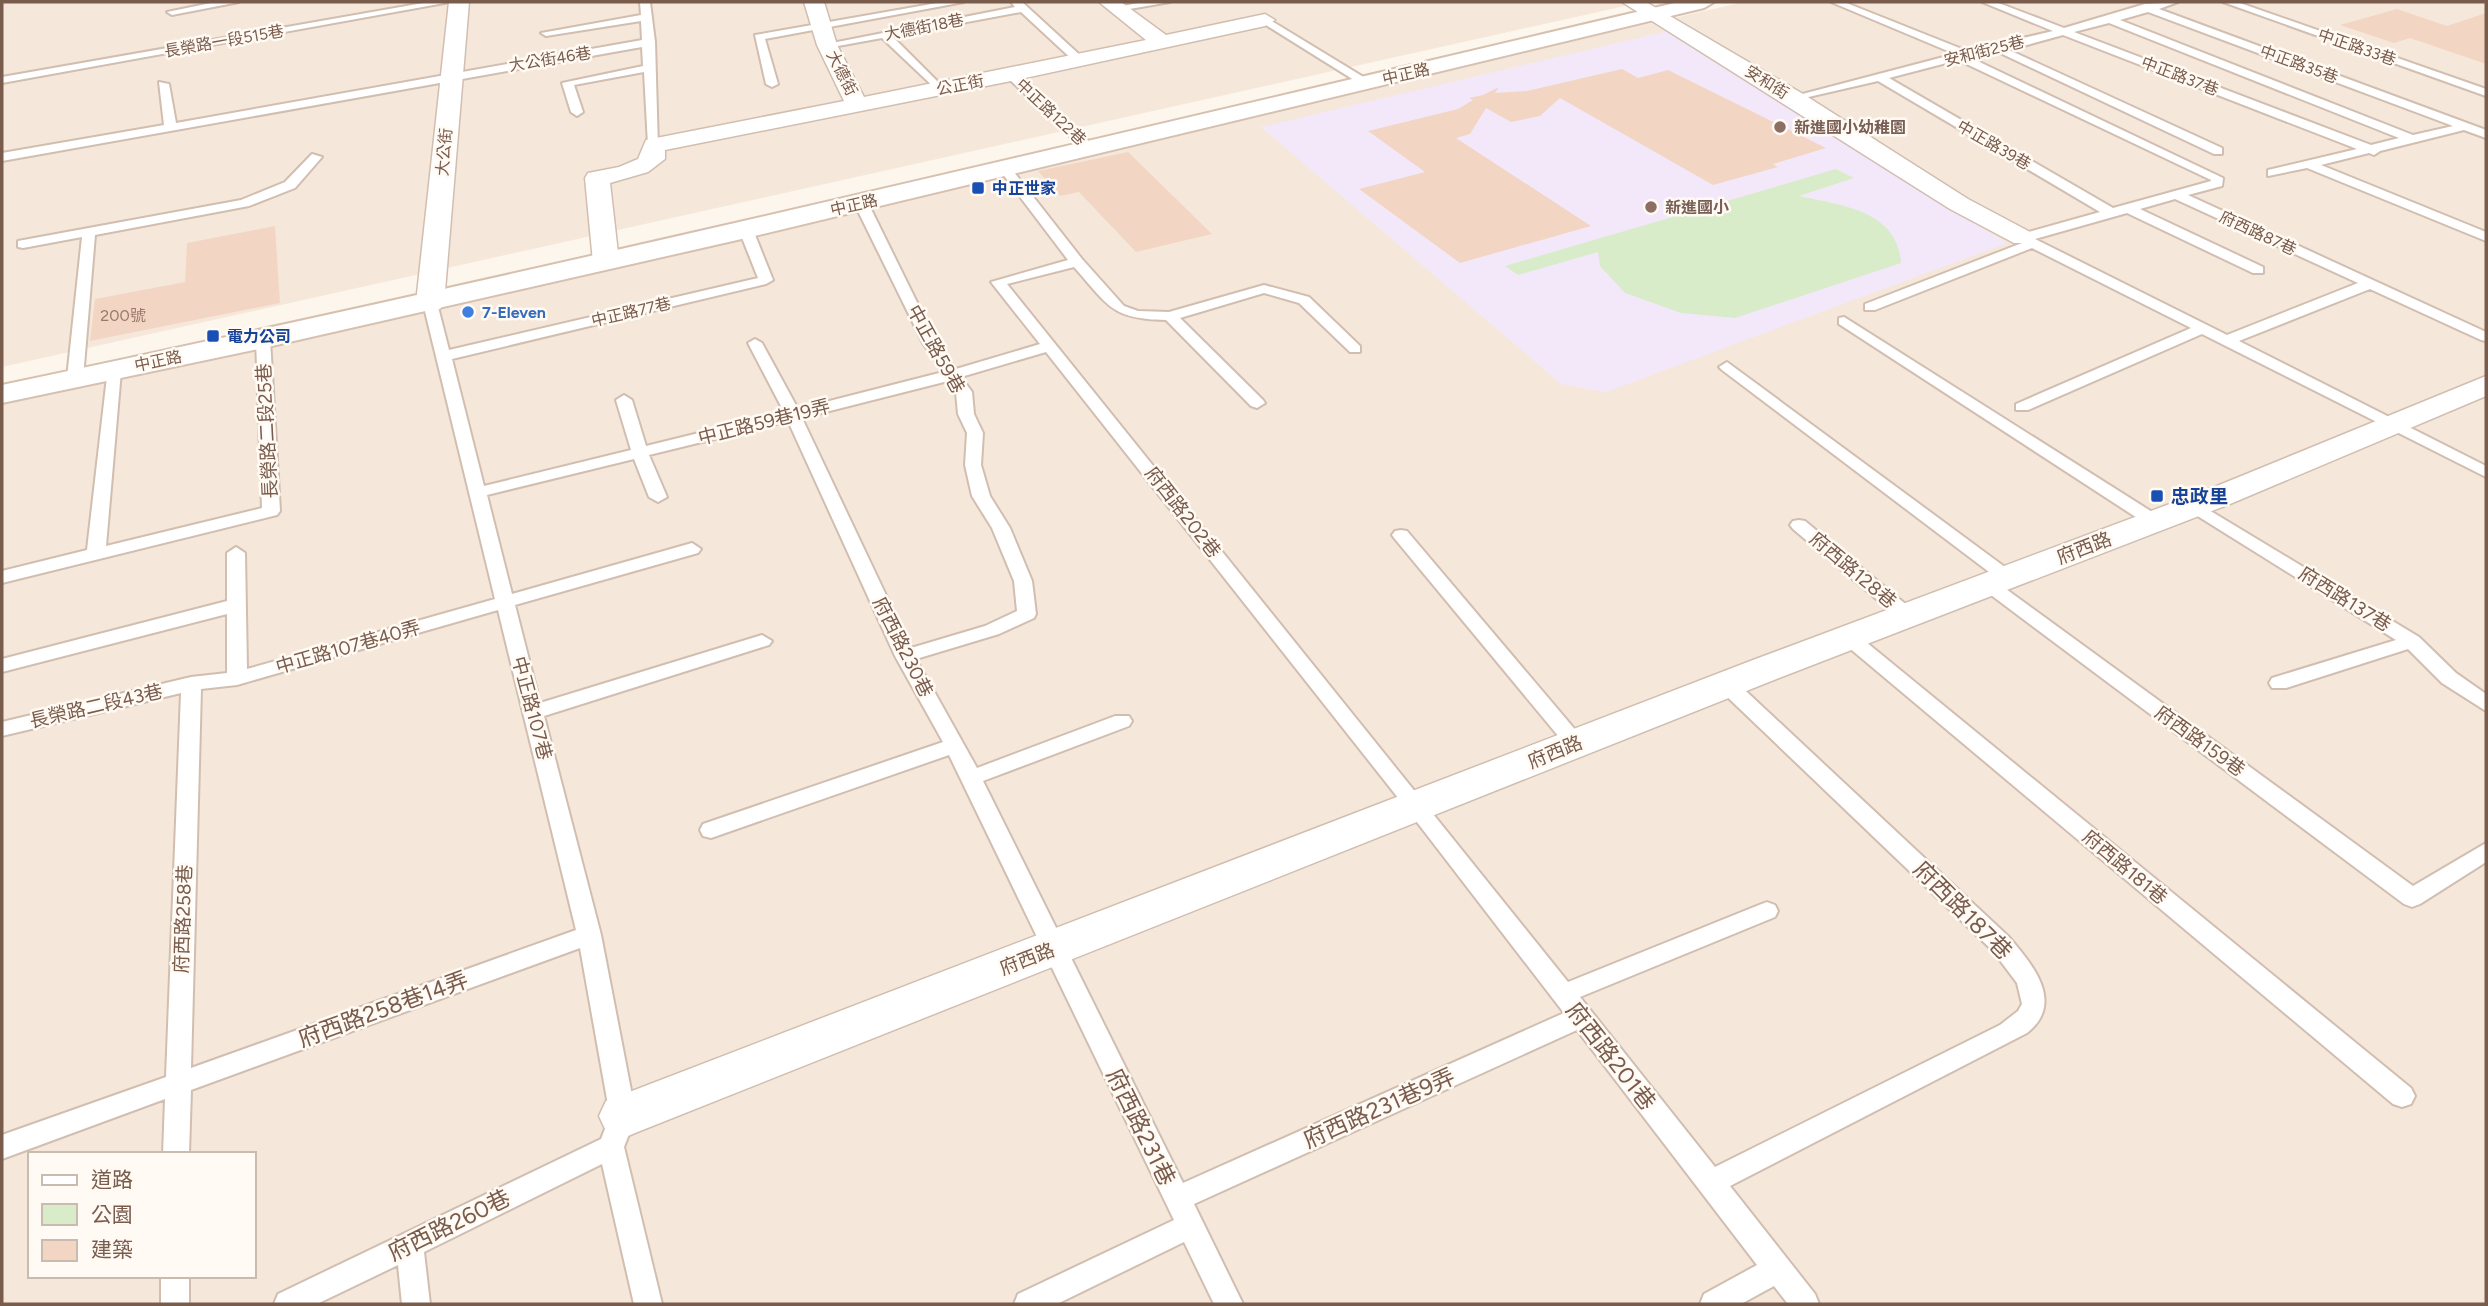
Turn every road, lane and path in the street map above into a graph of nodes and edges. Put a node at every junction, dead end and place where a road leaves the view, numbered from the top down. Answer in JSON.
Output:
{"nodes":[{"id":1,"x":228,"y":2,"type":"edge"},
{"id":2,"x":446,"y":2,"type":"edge"},
{"id":3,"x":459,"y":2,"type":"edge"},
{"id":4,"x":645,"y":2,"type":"edge"},
{"id":5,"x":814,"y":2,"type":"edge"},
{"id":6,"x":959,"y":2,"type":"edge"},
{"id":7,"x":1165,"y":2,"type":"edge"},
{"id":8,"x":1632,"y":2,"type":"edge"},
{"id":9,"x":1704,"y":2,"type":"edge"},
{"id":10,"x":1836,"y":2,"type":"edge"},
{"id":11,"x":1987,"y":2,"type":"edge"},
{"id":12,"x":2131,"y":2,"type":"edge"},
{"id":13,"x":2173,"y":2,"type":"edge"},
{"id":14,"x":2228,"y":2,"type":"edge"},
{"id":15,"x":1019,"y":5,"type":"edge"},
{"id":16,"x":1114,"y":5,"type":"edge"},
{"id":17,"x":2147,"y":8,"type":"junction"},
{"id":18,"x":172,"y":11,"type":"edge"},
{"id":19,"x":1268,"y":11,"type":"edge"},
{"id":20,"x":1656,"y":13,"type":"junction"},
{"id":21,"x":646,"y":17,"type":"junction"},
{"id":22,"x":2108,"y":18,"type":"junction"},
{"id":23,"x":2062,"y":30,"type":"junction"},
{"id":24,"x":546,"y":33,"type":"dead end"},
{"id":25,"x":884,"y":35,"type":"junction"},
{"id":26,"x":825,"y":36,"type":"junction"},
{"id":27,"x":650,"y":42,"type":"junction"},
{"id":28,"x":1163,"y":42,"type":"junction"},
{"id":29,"x":1999,"y":49,"type":"junction"},
{"id":30,"x":1962,"y":55,"type":"junction"},
{"id":31,"x":1079,"y":60,"type":"junction"},
{"id":32,"x":650,"y":68,"type":"junction"},
{"id":33,"x":451,"y":75,"type":"junction"},
{"id":34,"x":1011,"y":75,"type":"junction"},
{"id":35,"x":1881,"y":78,"type":"junction"},
{"id":36,"x":2,"y":80,"type":"edge"},
{"id":37,"x":163,"y":83,"type":"dead end"},
{"id":38,"x":1366,"y":83,"type":"junction"},
{"id":39,"x":772,"y":84,"type":"dead end"},
{"id":40,"x":939,"y":89,"type":"junction"},
{"id":41,"x":2486,"y":93,"type":"edge"},
{"id":42,"x":1795,"y":99,"type":"junction"},
{"id":43,"x":857,"y":105,"type":"junction"},
{"id":44,"x":577,"y":112,"type":"dead end"},
{"id":45,"x":2466,"y":126,"type":"junction"},
{"id":46,"x":171,"y":128,"type":"junction"},
{"id":47,"x":2486,"y":134,"type":"edge"},
{"id":48,"x":2414,"y":140,"type":"junction"},
{"id":49,"x":654,"y":145,"type":"junction"},
{"id":50,"x":1090,"y":149,"type":"junction"},
{"id":51,"x":2218,"y":151,"type":"dead end"},
{"id":52,"x":2374,"y":151,"type":"junction"},
{"id":53,"x":2,"y":157,"type":"edge"},
{"id":54,"x":316,"y":157,"type":"dead end"},
{"id":55,"x":2311,"y":165,"type":"junction"},
{"id":56,"x":1006,"y":170,"type":"junction"},
{"id":57,"x":2272,"y":173,"type":"dead end"},
{"id":58,"x":2175,"y":194,"type":"junction"},
{"id":59,"x":861,"y":203,"type":"junction"},
{"id":60,"x":2125,"y":206,"type":"junction"},
{"id":61,"x":2108,"y":211,"type":"junction"},
{"id":62,"x":746,"y":230,"type":"junction"},
{"id":63,"x":89,"y":231,"type":"junction"},
{"id":64,"x":2486,"y":237,"type":"edge"},
{"id":65,"x":2028,"y":241,"type":"junction"},
{"id":66,"x":23,"y":244,"type":"dead end"},
{"id":67,"x":606,"y":262,"type":"junction"},
{"id":68,"x":1077,"y":262,"type":"junction"},
{"id":69,"x":2258,"y":270,"type":"dead end"},
{"id":70,"x":2369,"y":284,"type":"junction"},
{"id":71,"x":430,"y":303,"type":"junction"},
{"id":72,"x":1870,"y":307,"type":"dead end"},
{"id":73,"x":1170,"y":316,"type":"junction"},
{"id":74,"x":1844,"y":321,"type":"dead end"},
{"id":75,"x":2204,"y":328,"type":"junction"},
{"id":76,"x":2486,"y":337,"type":"edge"},
{"id":77,"x":263,"y":340,"type":"junction"},
{"id":78,"x":2229,"y":340,"type":"junction"},
{"id":79,"x":755,"y":343,"type":"dead end"},
{"id":80,"x":1051,"y":346,"type":"junction"},
{"id":81,"x":1354,"y":349,"type":"dead end"},
{"id":82,"x":443,"y":356,"type":"junction"},
{"id":83,"x":1727,"y":367,"type":"dead end"},
{"id":84,"x":113,"y":371,"type":"junction"},
{"id":85,"x":951,"y":374,"type":"junction"},
{"id":86,"x":75,"y":378,"type":"junction"},
{"id":87,"x":2486,"y":385,"type":"edge"},
{"id":88,"x":2,"y":394,"type":"edge"},
{"id":89,"x":624,"y":400,"type":"dead end"},
{"id":90,"x":1257,"y":404,"type":"dead end"},
{"id":91,"x":2022,"y":407,"type":"dead end"},
{"id":92,"x":793,"y":415,"type":"junction"},
{"id":93,"x":2397,"y":425,"type":"junction"},
{"id":94,"x":640,"y":453,"type":"junction"},
{"id":95,"x":2486,"y":472,"type":"edge"},
{"id":96,"x":476,"y":493,"type":"junction"},
{"id":97,"x":658,"y":496,"type":"dead end"},
{"id":98,"x":2194,"y":506,"type":"junction"},
{"id":99,"x":2154,"y":521,"type":"junction"},
{"id":100,"x":1799,"y":525,"type":"dead end"},
{"id":101,"x":1401,"y":534,"type":"dead end"},
{"id":102,"x":692,"y":549,"type":"dead end"},
{"id":103,"x":236,"y":553,"type":"dead end"},
{"id":104,"x":96,"y":554,"type":"junction"},
{"id":105,"x":2,"y":578,"type":"edge"},
{"id":106,"x":1998,"y":581,"type":"junction"},
{"id":107,"x":504,"y":603,"type":"junction"},
{"id":108,"x":237,"y":605,"type":"junction"},
{"id":109,"x":1907,"y":615,"type":"junction"},
{"id":110,"x":1848,"y":638,"type":"junction"},
{"id":111,"x":762,"y":641,"type":"dead end"},
{"id":112,"x":2412,"y":641,"type":"junction"},
{"id":113,"x":905,"y":656,"type":"junction"},
{"id":114,"x":2,"y":665,"type":"edge"},
{"id":115,"x":237,"y":678,"type":"junction"},
{"id":116,"x":2279,"y":682,"type":"dead end"},
{"id":117,"x":191,"y":684,"type":"junction"},
{"id":118,"x":1726,"y":684,"type":"junction"},
{"id":119,"x":2486,"y":704,"type":"edge"},
{"id":120,"x":533,"y":712,"type":"junction"},
{"id":121,"x":1122,"y":722,"type":"dead end"},
{"id":122,"x":2,"y":729,"type":"edge"},
{"id":123,"x":1576,"y":744,"type":"junction"},
{"id":124,"x":955,"y":745,"type":"junction"},
{"id":125,"x":971,"y":778,"type":"junction"},
{"id":126,"x":1418,"y":807,"type":"junction"},
{"id":127,"x":711,"y":830,"type":"dead end"},
{"id":128,"x":2486,"y":851,"type":"edge"},
{"id":129,"x":1767,"y":911,"type":"dead end"},
{"id":130,"x":590,"y":935,"type":"junction"},
{"id":131,"x":1053,"y":948,"type":"junction"},
{"id":132,"x":1563,"y":994,"type":"junction"},
{"id":133,"x":1581,"y":1017,"type":"junction"},
{"id":134,"x":177,"y":1084,"type":"junction"},
{"id":135,"x":2402,"y":1096,"type":"dead end"},
{"id":136,"x":617,"y":1131,"type":"junction"},
{"id":137,"x":2,"y":1147,"type":"edge"},
{"id":138,"x":177,"y":1152,"type":"edge"},
{"id":139,"x":1710,"y":1182,"type":"junction"},
{"id":140,"x":1176,"y":1199,"type":"junction"},
{"id":141,"x":1189,"y":1226,"type":"junction"},
{"id":142,"x":409,"y":1244,"type":"junction"},
{"id":143,"x":1777,"y":1269,"type":"junction"},
{"id":144,"x":176,"y":1278,"type":"edge"},
{"id":145,"x":175,"y":1304,"type":"edge"},
{"id":146,"x":288,"y":1304,"type":"edge"},
{"id":147,"x":416,"y":1304,"type":"edge"},
{"id":148,"x":648,"y":1304,"type":"edge"},
{"id":149,"x":1028,"y":1304,"type":"edge"},
{"id":150,"x":1230,"y":1304,"type":"edge"},
{"id":151,"x":1714,"y":1304,"type":"edge"},
{"id":152,"x":1805,"y":1304,"type":"edge"}],
"edges":[{"from":1,"to":18,"type":"lane"},
{"from":2,"to":36,"type":"lane","name":"長榮路一段515巷"},
{"from":3,"to":33,"type":"street","name":"大公街"},
{"from":4,"to":21,"type":"lane"},
{"from":5,"to":26,"type":"street","name":"大德街"},
{"from":6,"to":26,"type":"lane"},
{"from":7,"to":16,"type":"lane"},
{"from":8,"to":20,"type":"street","name":"安和街"},
{"from":9,"to":20,"type":"street","name":"中正路"},
{"from":10,"to":30,"type":"lane"},
{"from":11,"to":23,"type":"lane","name":"中正路37巷"},
{"from":12,"to":17,"type":"lane","name":"中正路35巷"},
{"from":13,"to":17,"type":"lane","name":"安和街25巷"},
{"from":14,"to":41,"type":"lane","name":"中正路33巷"},
{"from":15,"to":25,"type":"lane","name":"大德街18巷"},
{"from":15,"to":31,"type":"lane"},
{"from":16,"to":28,"type":"street"},
{"from":17,"to":22,"type":"lane","name":"安和街25巷"},
{"from":17,"to":45,"type":"lane","name":"中正路35巷"},
{"from":19,"to":28,"type":"street","name":"公正街"},
{"from":19,"to":38,"type":"lane"},
{"from":20,"to":38,"type":"street","name":"中正路"},
{"from":20,"to":42,"type":"street","name":"安和街"},
{"from":21,"to":24,"type":"lane"},
{"from":21,"to":27,"type":"lane"},
{"from":22,"to":23,"type":"lane","name":"安和街25巷"},
{"from":22,"to":48,"type":"lane"},
{"from":23,"to":29,"type":"lane","name":"安和街25巷"},
{"from":23,"to":52,"type":"lane","name":"中正路37巷"},
{"from":25,"to":26,"type":"lane","name":"大德街18巷"},
{"from":25,"to":40,"type":"lane"},
{"from":26,"to":39,"type":"lane"},
{"from":26,"to":43,"type":"street","name":"大德街"},
{"from":27,"to":32,"type":"lane"},
{"from":27,"to":33,"type":"lane","name":"大公街46巷"},
{"from":28,"to":31,"type":"street","name":"公正街"},
{"from":29,"to":30,"type":"lane","name":"安和街25巷"},
{"from":29,"to":51,"type":"lane"},
{"from":30,"to":35,"type":"lane","name":"安和街25巷"},
{"from":30,"to":58,"type":"lane"},
{"from":31,"to":34,"type":"street","name":"公正街"},
{"from":32,"to":44,"type":"lane"},
{"from":32,"to":49,"type":"lane"},
{"from":33,"to":46,"type":"lane"},
{"from":33,"to":71,"type":"street","name":"大公街"},
{"from":34,"to":40,"type":"street","name":"公正街"},
{"from":34,"to":50,"type":"lane","name":"中正路122巷"},
{"from":35,"to":42,"type":"lane","name":"安和街25巷"},
{"from":35,"to":61,"type":"lane","name":"中正路39巷"},
{"from":37,"to":46,"type":"lane"},
{"from":38,"to":50,"type":"street","name":"中正路"},
{"from":40,"to":43,"type":"street","name":"公正街"},
{"from":42,"to":65,"type":"street","name":"安和街"},
{"from":43,"to":49,"type":"street","name":"公正街"},
{"from":45,"to":47,"type":"lane","name":"中正路35巷"},
{"from":45,"to":48,"type":"lane"},
{"from":46,"to":53,"type":"lane"},
{"from":48,"to":52,"type":"lane"},
{"from":49,"to":67,"type":"street"},
{"from":50,"to":56,"type":"street","name":"中正路"},
{"from":52,"to":55,"type":"lane"},
{"from":54,"to":63,"type":"lane"},
{"from":55,"to":57,"type":"lane"},
{"from":55,"to":64,"type":"lane"},
{"from":56,"to":59,"type":"street","name":"中正路"},
{"from":56,"to":68,"type":"lane"},
{"from":58,"to":60,"type":"lane"},
{"from":58,"to":70,"type":"lane","name":"府西路87巷"},
{"from":59,"to":62,"type":"street","name":"中正路"},
{"from":59,"to":85,"type":"lane","name":"中正路59巷"},
{"from":60,"to":61,"type":"lane"},
{"from":60,"to":69,"type":"lane"},
{"from":61,"to":65,"type":"lane"},
{"from":62,"to":67,"type":"street","name":"中正路"},
{"from":62,"to":82,"type":"lane","name":"中正路77巷"},
{"from":63,"to":66,"type":"lane"},
{"from":63,"to":86,"type":"lane"},
{"from":65,"to":72,"type":"lane"},
{"from":65,"to":75,"type":"lane"},
{"from":67,"to":71,"type":"street","name":"中正路"},
{"from":68,"to":73,"type":"lane"},
{"from":68,"to":80,"type":"lane","name":"府西路202巷"},
{"from":70,"to":76,"type":"lane","name":"府西路87巷"},
{"from":70,"to":78,"type":"lane"},
{"from":71,"to":77,"type":"street","name":"中正路"},
{"from":71,"to":82,"type":"lane","name":"中正路107巷"},
{"from":73,"to":81,"type":"lane"},
{"from":73,"to":90,"type":"lane"},
{"from":74,"to":99,"type":"lane"},
{"from":75,"to":78,"type":"lane"},
{"from":75,"to":91,"type":"lane"},
{"from":77,"to":84,"type":"street","name":"中正路"},
{"from":77,"to":104,"type":"lane","name":"長榮路二段25巷"},
{"from":78,"to":93,"type":"lane"},
{"from":79,"to":92,"type":"lane","name":"府西路230巷"},
{"from":80,"to":85,"type":"lane","name":"中正路59巷19弄"},
{"from":80,"to":126,"type":"lane","name":"府西路202巷"},
{"from":82,"to":96,"type":"lane","name":"中正路107巷"},
{"from":83,"to":106,"type":"lane","name":"府西路159巷"},
{"from":84,"to":86,"type":"street","name":"中正路"},
{"from":84,"to":104,"type":"lane"},
{"from":85,"to":92,"type":"lane","name":"中正路59巷19弄"},
{"from":85,"to":113,"type":"lane","name":"中正路59巷"},
{"from":86,"to":88,"type":"street","name":"中正路"},
{"from":87,"to":93,"type":"street","name":"府西路"},
{"from":89,"to":94,"type":"lane"},
{"from":92,"to":94,"type":"lane","name":"中正路59巷19弄"},
{"from":92,"to":113,"type":"lane","name":"府西路230巷"},
{"from":93,"to":95,"type":"lane"},
{"from":93,"to":98,"type":"street","name":"府西路"},
{"from":94,"to":96,"type":"lane","name":"中正路59巷19弄"},
{"from":94,"to":97,"type":"lane"},
{"from":96,"to":107,"type":"lane","name":"中正路107巷"},
{"from":98,"to":99,"type":"street","name":"府西路"},
{"from":98,"to":112,"type":"lane","name":"府西路137巷"},
{"from":99,"to":106,"type":"street","name":"府西路"},
{"from":100,"to":109,"type":"lane","name":"府西路128巷"},
{"from":101,"to":123,"type":"lane"},
{"from":102,"to":107,"type":"lane","name":"中正路107巷40弄"},
{"from":103,"to":108,"type":"lane"},
{"from":104,"to":105,"type":"lane","name":"長榮路二段25巷"},
{"from":106,"to":109,"type":"street","name":"府西路"},
{"from":106,"to":128,"type":"lane","name":"府西路159巷"},
{"from":107,"to":115,"type":"lane","name":"中正路107巷40弄"},
{"from":107,"to":120,"type":"lane","name":"中正路107巷"},
{"from":108,"to":114,"type":"lane"},
{"from":108,"to":115,"type":"lane"},
{"from":109,"to":110,"type":"street","name":"府西路"},
{"from":110,"to":118,"type":"street","name":"府西路"},
{"from":110,"to":135,"type":"lane","name":"府西路181巷"},
{"from":111,"to":120,"type":"lane"},
{"from":112,"to":116,"type":"lane"},
{"from":112,"to":119,"type":"lane","name":"府西路137巷"},
{"from":113,"to":124,"type":"lane","name":"府西路230巷"},
{"from":115,"to":117,"type":"lane","name":"中正路107巷40弄"},
{"from":117,"to":122,"type":"lane","name":"長榮路二段43巷"},
{"from":117,"to":134,"type":"lane","name":"府西路258巷"},
{"from":118,"to":123,"type":"street","name":"府西路"},
{"from":118,"to":139,"type":"lane","name":"府西路187巷"},
{"from":120,"to":130,"type":"lane","name":"中正路107巷"},
{"from":121,"to":125,"type":"lane"},
{"from":123,"to":126,"type":"street","name":"府西路"},
{"from":124,"to":125,"type":"lane","name":"府西路230巷"},
{"from":124,"to":127,"type":"lane"},
{"from":125,"to":131,"type":"lane","name":"府西路230巷"},
{"from":126,"to":131,"type":"street","name":"府西路"},
{"from":126,"to":132,"type":"lane","name":"府西路201巷"},
{"from":129,"to":132,"type":"lane"},
{"from":130,"to":134,"type":"lane","name":"府西路258巷14弄"},
{"from":130,"to":136,"type":"lane","name":"中正路107巷"},
{"from":131,"to":136,"type":"street","name":"府西路"},
{"from":131,"to":140,"type":"lane","name":"府西路231巷"},
{"from":132,"to":133,"type":"lane","name":"府西路201巷"},
{"from":133,"to":139,"type":"lane","name":"府西路201巷"},
{"from":133,"to":140,"type":"lane","name":"府西路231巷9弄"},
{"from":134,"to":137,"type":"lane"},
{"from":134,"to":138,"type":"lane","name":"府西路258巷"},
{"from":136,"to":142,"type":"lane","name":"府西路260巷"},
{"from":136,"to":148,"type":"lane","name":"中正路107巷"},
{"from":139,"to":143,"type":"lane","name":"府西路201巷"},
{"from":140,"to":141,"type":"lane","name":"府西路231巷"},
{"from":141,"to":149,"type":"lane"},
{"from":141,"to":150,"type":"lane","name":"府西路231巷"},
{"from":142,"to":146,"type":"lane","name":"府西路260巷"},
{"from":142,"to":147,"type":"lane"},
{"from":143,"to":151,"type":"lane"},
{"from":143,"to":152,"type":"lane","name":"府西路201巷"},
{"from":144,"to":145,"type":"lane"}]}
